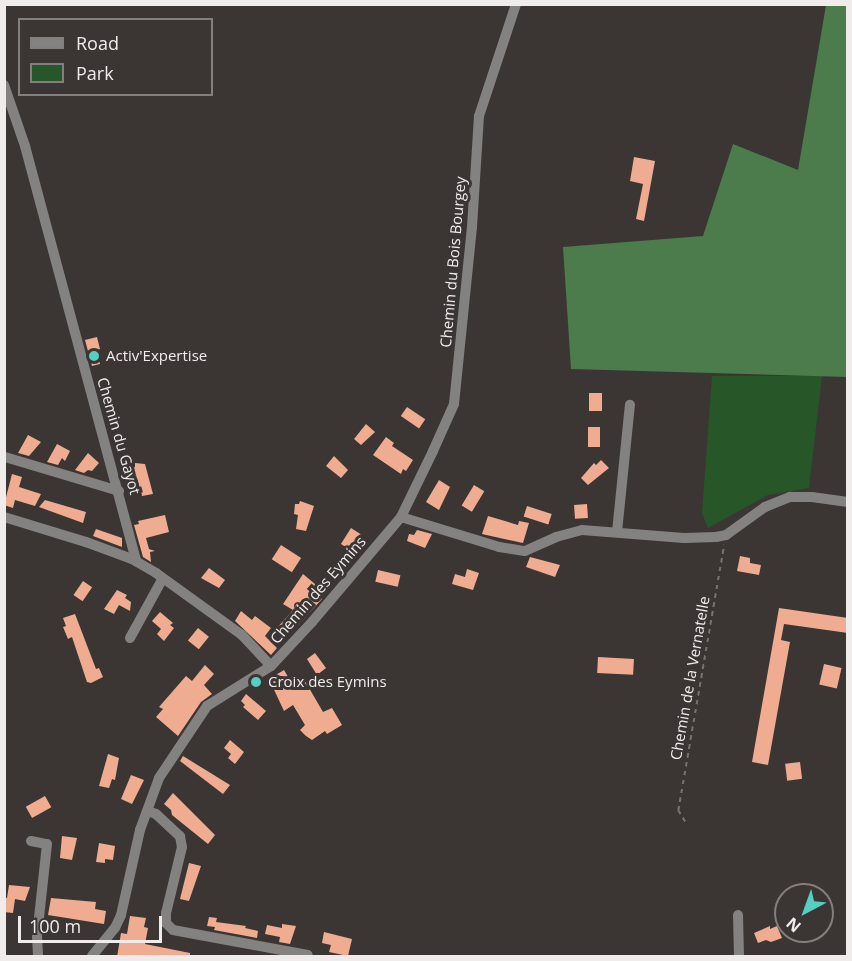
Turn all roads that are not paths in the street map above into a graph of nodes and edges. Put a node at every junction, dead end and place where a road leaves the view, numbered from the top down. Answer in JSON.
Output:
{"nodes":[{"id":1,"x":516,"y":4,"type":"edge"},
{"id":2,"x":4,"y":85,"type":"edge"},
{"id":3,"x":630,"y":405,"type":"dead end"},
{"id":4,"x":5,"y":457,"type":"edge"},
{"id":5,"x":119,"y":491,"type":"junction"},
{"id":6,"x":848,"y":502,"type":"edge"},
{"id":7,"x":4,"y":517,"type":"edge"},
{"id":8,"x":401,"y":517,"type":"junction"},
{"id":9,"x":617,"y":532,"type":"junction"},
{"id":10,"x":136,"y":561,"type":"junction"},
{"id":11,"x":163,"y":578,"type":"junction"},
{"id":12,"x":130,"y":638,"type":"dead end"},
{"id":13,"x":271,"y":666,"type":"junction"},
{"id":14,"x":147,"y":811,"type":"junction"},
{"id":15,"x":31,"y":841,"type":"dead end"},
{"id":16,"x":738,"y":915,"type":"dead end"},
{"id":17,"x":308,"y":955,"type":"edge"},
{"id":18,"x":38,"y":957,"type":"edge"},
{"id":19,"x":92,"y":957,"type":"edge"},
{"id":20,"x":739,"y":957,"type":"edge"}],
"edges":[{"from":1,"to":8,"type":"street","name":"Chemin du Bois Bourgey"},
{"from":2,"to":5,"type":"street","name":"Chemin du Gayot"},
{"from":3,"to":9,"type":"street"},
{"from":4,"to":5,"type":"street"},
{"from":5,"to":10,"type":"street","name":"Chemin du Gayot"},
{"from":6,"to":9,"type":"street"},
{"from":7,"to":10,"type":"street"},
{"from":8,"to":9,"type":"street"},
{"from":8,"to":13,"type":"street","name":"Chemin des Eymins"},
{"from":10,"to":11,"type":"street"},
{"from":11,"to":12,"type":"street"},
{"from":11,"to":13,"type":"street"},
{"from":13,"to":14,"type":"street","name":"Chemin des Eymins"},
{"from":14,"to":17,"type":"street"},
{"from":14,"to":19,"type":"street","name":"Chemin des Eymins"},
{"from":15,"to":18,"type":"street"},
{"from":16,"to":20,"type":"street"}]}
